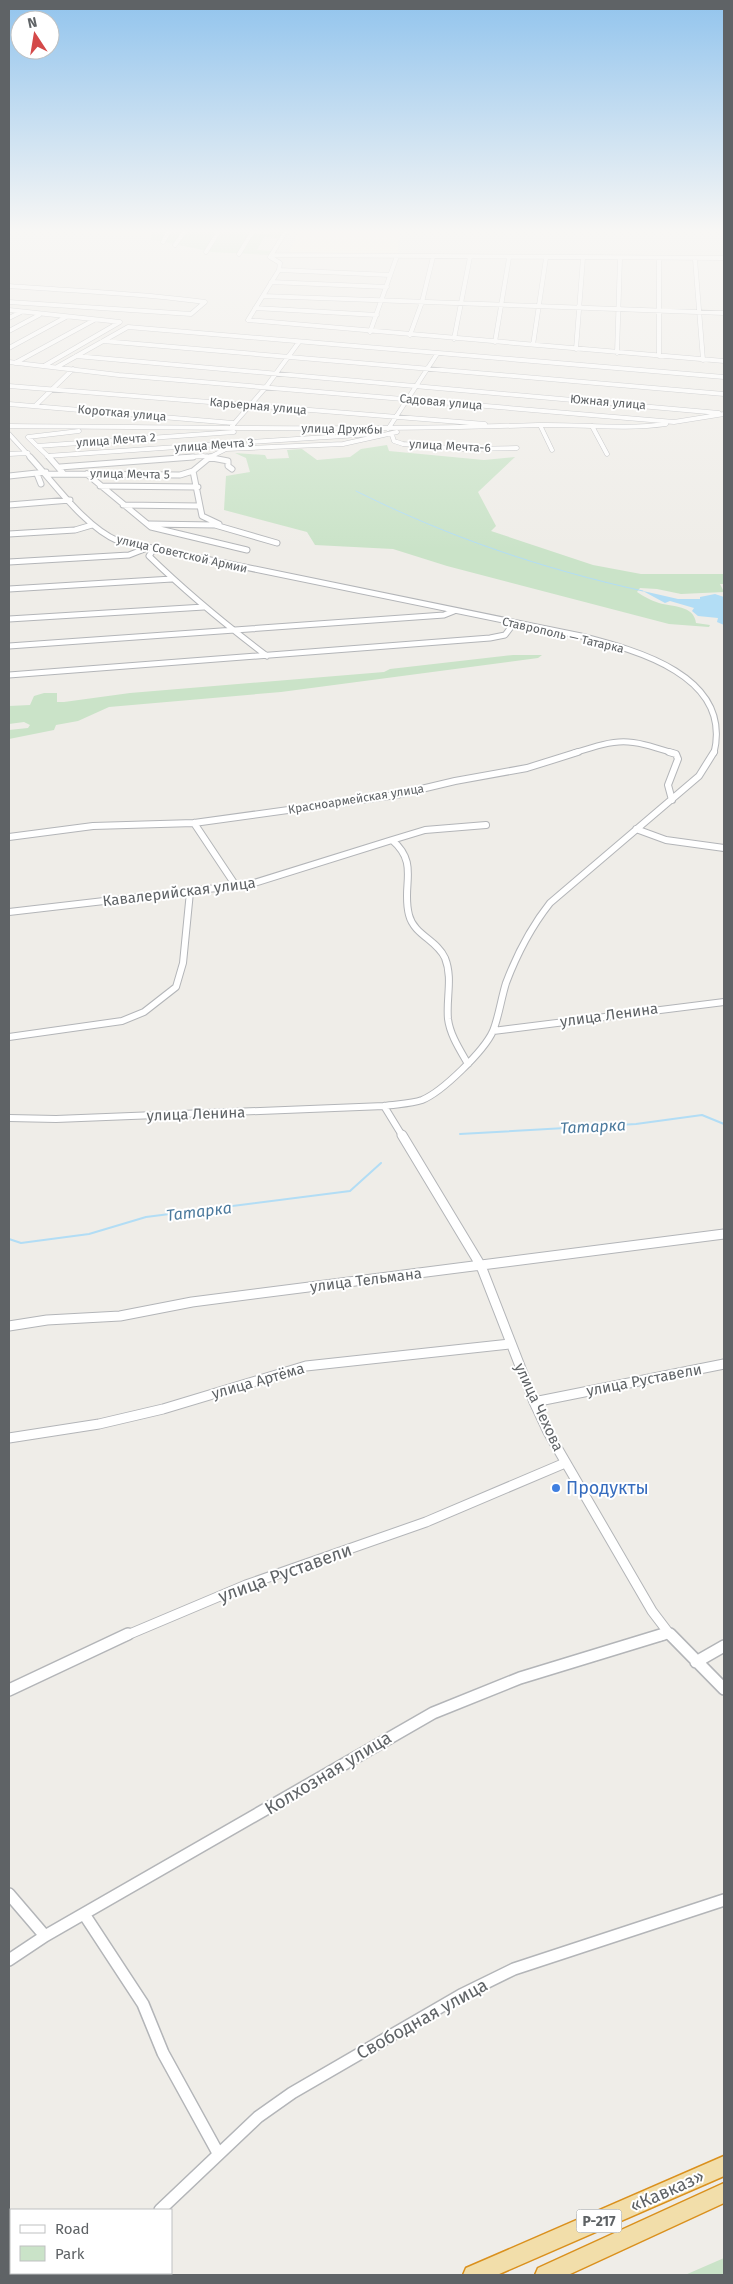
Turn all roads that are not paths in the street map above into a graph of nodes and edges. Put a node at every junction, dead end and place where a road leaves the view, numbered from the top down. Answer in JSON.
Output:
{"nodes":[{"id":1,"x":28,"y":338,"type":"edge"},
{"id":2,"x":62,"y":338,"type":"edge"},
{"id":3,"x":93,"y":338,"type":"edge"},
{"id":4,"x":108,"y":338,"type":"edge"},
{"id":5,"x":249,"y":338,"type":"edge"},
{"id":6,"x":438,"y":338,"type":"edge"},
{"id":7,"x":496,"y":338,"type":"edge"},
{"id":8,"x":534,"y":338,"type":"edge"},
{"id":9,"x":577,"y":338,"type":"edge"},
{"id":10,"x":618,"y":338,"type":"edge"},
{"id":11,"x":660,"y":338,"type":"edge"},
{"id":12,"x":701,"y":338,"type":"edge"},
{"id":13,"x":454,"y":339,"type":"joint"},
{"id":14,"x":102,"y":341,"type":"junction"},
{"id":15,"x":299,"y":342,"type":"junction"},
{"id":16,"x":495,"y":342,"type":"junction"},
{"id":17,"x":533,"y":345,"type":"junction"},
{"id":18,"x":9,"y":348,"type":"edge"},
{"id":19,"x":576,"y":349,"type":"junction"},
{"id":20,"x":617,"y":353,"type":"junction"},
{"id":21,"x":437,"y":354,"type":"junction"},
{"id":22,"x":76,"y":356,"type":"junction"},
{"id":23,"x":660,"y":356,"type":"junction"},
{"id":24,"x":286,"y":357,"type":"junction"},
{"id":25,"x":703,"y":360,"type":"junction"},
{"id":26,"x":9,"y":362,"type":"edge"},
{"id":27,"x":724,"y":362,"type":"edge"},
{"id":28,"x":15,"y":363,"type":"junction"},
{"id":29,"x":44,"y":366,"type":"junction"},
{"id":30,"x":56,"y":367,"type":"junction"},
{"id":31,"x":73,"y":369,"type":"junction"},
{"id":32,"x":428,"y":369,"type":"junction"},
{"id":33,"x":276,"y":374,"type":"junction"},
{"id":34,"x":724,"y":377,"type":"edge"},
{"id":35,"x":9,"y":386,"type":"edge"},
{"id":36,"x":416,"y":386,"type":"junction"},
{"id":37,"x":266,"y":388,"type":"junction"},
{"id":38,"x":52,"y":389,"type":"junction"},
{"id":39,"x":724,"y":394,"type":"edge"},
{"id":40,"x":407,"y":399,"type":"junction"},
{"id":41,"x":9,"y":404,"type":"edge"},
{"id":42,"x":251,"y":405,"type":"junction"},
{"id":43,"x":35,"y":406,"type":"junction"},
{"id":44,"x":723,"y":414,"type":"edge"},
{"id":45,"x":396,"y":416,"type":"junction"},
{"id":46,"x":674,"y":422,"type":"junction"},
{"id":47,"x":235,"y":423,"type":"junction"},
{"id":48,"x":540,"y":425,"type":"junction"},
{"id":49,"x":9,"y":426,"type":"edge"},
{"id":50,"x":507,"y":426,"type":"junction"},
{"id":51,"x":592,"y":426,"type":"junction"},
{"id":52,"x":231,"y":427,"type":"junction"},
{"id":53,"x":262,"y":428,"type":"junction"},
{"id":54,"x":78,"y":431,"type":"dead end"},
{"id":55,"x":389,"y":432,"type":"junction"},
{"id":56,"x":10,"y":436,"type":"edge"},
{"id":57,"x":381,"y":436,"type":"junction"},
{"id":58,"x":37,"y":446,"type":"junction"},
{"id":59,"x":517,"y":448,"type":"dead end"},
{"id":60,"x":552,"y":450,"type":"dead end"},
{"id":61,"x":28,"y":453,"type":"junction"},
{"id":62,"x":9,"y":454,"type":"edge"},
{"id":63,"x":607,"y":454,"type":"dead end"},
{"id":64,"x":47,"y":456,"type":"junction"},
{"id":65,"x":208,"y":458,"type":"junction"},
{"id":66,"x":60,"y":467,"type":"junction"},
{"id":67,"x":232,"y":469,"type":"dead end"},
{"id":68,"x":193,"y":471,"type":"junction"},
{"id":69,"x":63,"y":472,"type":"junction"},
{"id":70,"x":47,"y":473,"type":"junction"},
{"id":71,"x":37,"y":474,"type":"junction"},
{"id":72,"x":87,"y":474,"type":"junction"},
{"id":73,"x":9,"y":476,"type":"edge"},
{"id":74,"x":41,"y":484,"type":"dead end"},
{"id":75,"x":100,"y":486,"type":"junction"},
{"id":76,"x":198,"y":487,"type":"junction"},
{"id":77,"x":70,"y":500,"type":"junction"},
{"id":78,"x":9,"y":505,"type":"edge"},
{"id":79,"x":123,"y":505,"type":"junction"},
{"id":80,"x":200,"y":506,"type":"junction"},
{"id":81,"x":92,"y":524,"type":"junction"},
{"id":82,"x":147,"y":524,"type":"junction"},
{"id":83,"x":215,"y":525,"type":"junction"},
{"id":84,"x":9,"y":534,"type":"edge"},
{"id":85,"x":277,"y":542,"type":"dead end"},
{"id":86,"x":147,"y":548,"type":"junction"},
{"id":87,"x":153,"y":550,"type":"junction"},
{"id":88,"x":247,"y":550,"type":"dead end"},
{"id":89,"x":137,"y":554,"type":"junction"},
{"id":90,"x":149,"y":556,"type":"junction"},
{"id":91,"x":9,"y":562,"type":"edge"},
{"id":92,"x":172,"y":579,"type":"junction"},
{"id":93,"x":9,"y":589,"type":"edge"},
{"id":94,"x":366,"y":593,"type":"joint"},
{"id":95,"x":204,"y":607,"type":"junction"},
{"id":96,"x":454,"y":611,"type":"junction"},
{"id":97,"x":9,"y":619,"type":"edge"},
{"id":98,"x":514,"y":623,"type":"junction"},
{"id":99,"x":232,"y":630,"type":"junction"},
{"id":100,"x":9,"y":646,"type":"edge"},
{"id":101,"x":266,"y":656,"type":"junction"},
{"id":102,"x":9,"y":675,"type":"edge"},
{"id":103,"x":718,"y":735,"type":"joint"},
{"id":104,"x":672,"y":800,"type":"junction"},
{"id":105,"x":194,"y":823,"type":"junction"},
{"id":106,"x":486,"y":826,"type":"dead end"},
{"id":107,"x":636,"y":830,"type":"junction"},
{"id":108,"x":9,"y":837,"type":"edge"},
{"id":109,"x":392,"y":840,"type":"junction"},
{"id":110,"x":724,"y":848,"type":"edge"},
{"id":111,"x":236,"y":886,"type":"junction"},
{"id":112,"x":190,"y":892,"type":"junction"},
{"id":113,"x":9,"y":912,"type":"edge"},
{"id":114,"x":724,"y":1002,"type":"edge"},
{"id":115,"x":493,"y":1031,"type":"junction"},
{"id":116,"x":9,"y":1037,"type":"edge"},
{"id":117,"x":468,"y":1064,"type":"junction"},
{"id":118,"x":384,"y":1106,"type":"junction"},
{"id":119,"x":9,"y":1118,"type":"edge"},
{"id":120,"x":724,"y":1234,"type":"edge"},
{"id":121,"x":481,"y":1266,"type":"junction"},
{"id":122,"x":9,"y":1326,"type":"edge"},
{"id":123,"x":510,"y":1344,"type":"junction"},
{"id":124,"x":724,"y":1364,"type":"edge"},
{"id":125,"x":534,"y":1402,"type":"junction"},
{"id":126,"x":9,"y":1438,"type":"edge"},
{"id":127,"x":565,"y":1463,"type":"junction"},
{"id":128,"x":669,"y":1632,"type":"junction"},
{"id":129,"x":724,"y":1646,"type":"edge"},
{"id":130,"x":696,"y":1662,"type":"junction"},
{"id":131,"x":724,"y":1689,"type":"edge"},
{"id":132,"x":9,"y":1690,"type":"edge"},
{"id":133,"x":9,"y":1894,"type":"edge"},
{"id":134,"x":724,"y":1900,"type":"edge"},
{"id":135,"x":84,"y":1914,"type":"junction"},
{"id":136,"x":45,"y":1936,"type":"junction"},
{"id":137,"x":9,"y":1960,"type":"edge"},
{"id":138,"x":218,"y":2153,"type":"junction"},
{"id":139,"x":724,"y":2166,"type":"edge"},
{"id":140,"x":724,"y":2193,"type":"edge"},
{"id":141,"x":161,"y":2209,"type":"edge"},
{"id":142,"x":473,"y":2275,"type":"edge"},
{"id":143,"x":545,"y":2275,"type":"edge"}],
"edges":[{"from":1,"to":18,"type":"street"},
{"from":2,"to":28,"type":"street"},
{"from":3,"to":29,"type":"street"},
{"from":4,"to":14,"type":"street"},
{"from":5,"to":15,"type":"street"},
{"from":6,"to":13,"type":"street"},
{"from":7,"to":16,"type":"street"},
{"from":8,"to":17,"type":"street"},
{"from":9,"to":19,"type":"street"},
{"from":10,"to":20,"type":"street"},
{"from":11,"to":23,"type":"street"},
{"from":12,"to":25,"type":"street"},
{"from":13,"to":16,"type":"street"},
{"from":14,"to":22,"type":"street"},
{"from":14,"to":24,"type":"street"},
{"from":15,"to":21,"type":"street"},
{"from":15,"to":24,"type":"street"},
{"from":16,"to":17,"type":"street"},
{"from":17,"to":19,"type":"street"},
{"from":19,"to":20,"type":"street"},
{"from":20,"to":23,"type":"street"},
{"from":21,"to":32,"type":"street"},
{"from":21,"to":34,"type":"street"},
{"from":22,"to":30,"type":"street"},
{"from":22,"to":33,"type":"street","name":"Южная улица"},
{"from":23,"to":25,"type":"street"},
{"from":24,"to":32,"type":"street"},
{"from":24,"to":33,"type":"street"},
{"from":25,"to":27,"type":"street"},
{"from":26,"to":28,"type":"street","name":"Садовая улица"},
{"from":28,"to":29,"type":"street","name":"Садовая улица"},
{"from":29,"to":30,"type":"street","name":"Садовая улица"},
{"from":30,"to":31,"type":"street","name":"Садовая улица"},
{"from":31,"to":37,"type":"street","name":"Садовая улица"},
{"from":31,"to":38,"type":"street"},
{"from":32,"to":36,"type":"street"},
{"from":32,"to":39,"type":"street"},
{"from":33,"to":36,"type":"street","name":"Южная улица"},
{"from":33,"to":37,"type":"street"},
{"from":35,"to":38,"type":"street","name":"Карьерная улица"},
{"from":36,"to":40,"type":"street"},
{"from":36,"to":44,"type":"street","name":"Южная улица"},
{"from":37,"to":40,"type":"street","name":"Садовая улица"},
{"from":37,"to":42,"type":"street"},
{"from":38,"to":42,"type":"street","name":"Карьерная улица"},
{"from":38,"to":43,"type":"street"},
{"from":40,"to":45,"type":"street"},
{"from":40,"to":46,"type":"street","name":"Садовая улица"},
{"from":41,"to":43,"type":"street","name":"Короткая улица"},
{"from":42,"to":45,"type":"street","name":"Карьерная улица"},
{"from":42,"to":47,"type":"street"},
{"from":43,"to":47,"type":"street","name":"Короткая улица"},
{"from":44,"to":46,"type":"street","name":"Садовая улица"},
{"from":45,"to":50,"type":"street","name":"Карьерная улица"},
{"from":45,"to":55,"type":"street"},
{"from":46,"to":51,"type":"street"},
{"from":47,"to":52,"type":"street"},
{"from":48,"to":50,"type":"street"},
{"from":48,"to":51,"type":"street"},
{"from":48,"to":60,"type":"street"},
{"from":49,"to":52,"type":"street","name":"улица Дружбы"},
{"from":50,"to":55,"type":"street"},
{"from":51,"to":63,"type":"street"},
{"from":52,"to":53,"type":"street","name":"улица Дружбы"},
{"from":53,"to":55,"type":"street","name":"улица Дружбы"},
{"from":53,"to":58,"type":"street","name":"улица Мечта 2"},
{"from":54,"to":58,"type":"street"},
{"from":55,"to":57,"type":"street"},
{"from":55,"to":59,"type":"street","name":"улица Мечта-6"},
{"from":56,"to":61,"type":"street","name":"улица Советской Армии"},
{"from":57,"to":64,"type":"street","name":"улица Мечта 3"},
{"from":57,"to":65,"type":"street"},
{"from":58,"to":64,"type":"street"},
{"from":61,"to":62,"type":"street"},
{"from":61,"to":70,"type":"street","name":"улица Советской Армии"},
{"from":64,"to":66,"type":"street"},
{"from":65,"to":66,"type":"street"},
{"from":65,"to":67,"type":"street"},
{"from":65,"to":68,"type":"street"},
{"from":66,"to":69,"type":"street"},
{"from":68,"to":72,"type":"street","name":"улица Мечта 5"},
{"from":68,"to":76,"type":"street"},
{"from":69,"to":70,"type":"street","name":"улица Мечта 5"},
{"from":69,"to":72,"type":"street","name":"улица Мечта 5"},
{"from":70,"to":71,"type":"street","name":"улица Мечта 5"},
{"from":70,"to":77,"type":"street","name":"улица Советской Армии"},
{"from":71,"to":73,"type":"street","name":"улица Мечта 5"},
{"from":71,"to":74,"type":"street"},
{"from":72,"to":75,"type":"street"},
{"from":75,"to":76,"type":"street"},
{"from":75,"to":79,"type":"street"},
{"from":76,"to":80,"type":"street"},
{"from":77,"to":78,"type":"street"},
{"from":77,"to":81,"type":"street","name":"улица Советской Армии"},
{"from":79,"to":80,"type":"street"},
{"from":79,"to":82,"type":"street"},
{"from":80,"to":83,"type":"street"},
{"from":81,"to":84,"type":"street"},
{"from":81,"to":86,"type":"street","name":"улица Советской Армии"},
{"from":82,"to":83,"type":"street"},
{"from":82,"to":88,"type":"street"},
{"from":83,"to":85,"type":"street"},
{"from":86,"to":87,"type":"street","name":"улица Советской Армии"},
{"from":86,"to":89,"type":"street"},
{"from":87,"to":90,"type":"street"},
{"from":87,"to":94,"type":"street","name":"улица Советской Армии"},
{"from":89,"to":90,"type":"street"},
{"from":89,"to":91,"type":"street"},
{"from":90,"to":92,"type":"street"},
{"from":92,"to":93,"type":"street"},
{"from":92,"to":95,"type":"street"},
{"from":94,"to":96,"type":"street","name":"Ставрополь — Татарка"},
{"from":95,"to":97,"type":"street"},
{"from":95,"to":99,"type":"street"},
{"from":96,"to":98,"type":"street","name":"Ставрополь — Татарка"},
{"from":96,"to":99,"type":"street"},
{"from":98,"to":101,"type":"street"},
{"from":98,"to":103,"type":"street","name":"Ставрополь — Татарка"},
{"from":99,"to":100,"type":"street"},
{"from":99,"to":101,"type":"street"},
{"from":101,"to":102,"type":"street"},
{"from":103,"to":104,"type":"street","name":"улица Ленина"},
{"from":104,"to":105,"type":"street","name":"Красноармейская улица"},
{"from":104,"to":107,"type":"street","name":"улица Ленина"},
{"from":105,"to":108,"type":"street","name":"Красноармейская улица"},
{"from":105,"to":111,"type":"street"},
{"from":106,"to":109,"type":"street","name":"Кавалерийская улица"},
{"from":107,"to":110,"type":"street"},
{"from":107,"to":115,"type":"street","name":"улица Ленина"},
{"from":109,"to":111,"type":"street","name":"Кавалерийская улица"},
{"from":109,"to":117,"type":"street"},
{"from":111,"to":112,"type":"street","name":"Кавалерийская улица"},
{"from":112,"to":113,"type":"street","name":"Кавалерийская улица"},
{"from":112,"to":116,"type":"street"},
{"from":114,"to":115,"type":"street","name":"улица Ленина"},
{"from":115,"to":117,"type":"street","name":"улица Ленина"},
{"from":117,"to":118,"type":"street","name":"улица Ленина"},
{"from":118,"to":119,"type":"street","name":"улица Ленина"},
{"from":118,"to":121,"type":"street","name":"улица Чехова"},
{"from":120,"to":121,"type":"street","name":"улица Тельмана"},
{"from":121,"to":122,"type":"street","name":"улица Тельмана"},
{"from":121,"to":123,"type":"street","name":"улица Чехова"},
{"from":123,"to":125,"type":"street","name":"улица Чехова"},
{"from":123,"to":126,"type":"street","name":"улица Артёма"},
{"from":124,"to":125,"type":"street","name":"улица Руставели"},
{"from":125,"to":127,"type":"street","name":"улица Чехова"},
{"from":127,"to":128,"type":"street","name":"улица Чехова"},
{"from":127,"to":132,"type":"street","name":"улица Руставели"},
{"from":128,"to":130,"type":"street","name":"улица Чехова"},
{"from":128,"to":135,"type":"street","name":"Колхозная улица"},
{"from":129,"to":130,"type":"street"},
{"from":130,"to":131,"type":"street","name":"улица Чехова"},
{"from":133,"to":136,"type":"street"},
{"from":134,"to":138,"type":"street","name":"Свободная улица"},
{"from":135,"to":136,"type":"street","name":"Колхозная улица"},
{"from":135,"to":138,"type":"street"},
{"from":136,"to":137,"type":"street","name":"Колхозная улица"},
{"from":138,"to":141,"type":"street","name":"Свободная улица"},
{"from":139,"to":142,"type":"highway","name":"«Кавказ»","number":"Р-217"},
{"from":140,"to":143,"type":"highway","name":"«Кавказ»","number":"Р-217"}]}
